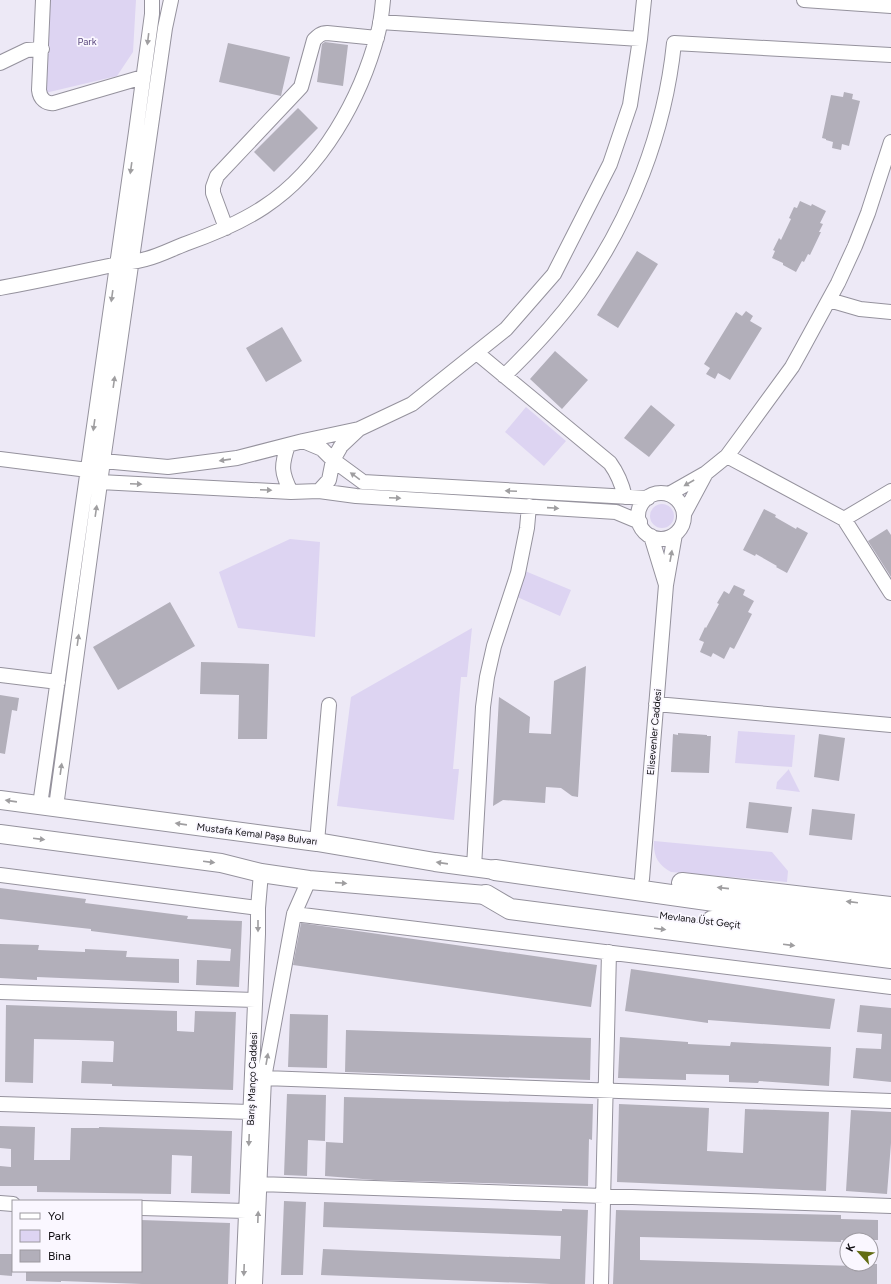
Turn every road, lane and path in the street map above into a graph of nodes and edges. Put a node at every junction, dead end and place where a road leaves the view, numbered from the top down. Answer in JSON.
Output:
{"nodes":[{"id":1,"x":43,"y":0,"type":"edge"},
{"id":2,"x":152,"y":0,"type":"edge"},
{"id":3,"x":171,"y":0,"type":"edge"},
{"id":4,"x":383,"y":0,"type":"edge"},
{"id":5,"x":644,"y":0,"type":"edge"},
{"id":6,"x":804,"y":0,"type":"edge"},
{"id":7,"x":891,"y":6,"type":"edge"},
{"id":8,"x":380,"y":22,"type":"junction"},
{"id":9,"x":377,"y":38,"type":"junction"},
{"id":10,"x":640,"y":39,"type":"junction"},
{"id":11,"x":42,"y":49,"type":"junction"},
{"id":12,"x":891,"y":55,"type":"edge"},
{"id":13,"x":0,"y":63,"type":"edge"},
{"id":14,"x":144,"y":77,"type":"junction"},
{"id":15,"x":891,"y":142,"type":"edge"},
{"id":16,"x":226,"y":228,"type":"junction"},
{"id":17,"x":124,"y":263,"type":"junction"},
{"id":18,"x":0,"y":288,"type":"edge"},
{"id":19,"x":829,"y":300,"type":"junction"},
{"id":20,"x":891,"y":312,"type":"edge"},
{"id":21,"x":477,"y":353,"type":"junction"},
{"id":22,"x":504,"y":376,"type":"junction"},
{"id":23,"x":359,"y":430,"type":"junction"},
{"id":24,"x":303,"y":441,"type":"junction"},
{"id":25,"x":288,"y":445,"type":"junction"},
{"id":26,"x":726,"y":456,"type":"junction"},
{"id":27,"x":0,"y":459,"type":"edge"},
{"id":28,"x":333,"y":460,"type":"junction"},
{"id":29,"x":103,"y":461,"type":"junction"},
{"id":30,"x":88,"y":470,"type":"junction"},
{"id":31,"x":706,"y":473,"type":"junction"},
{"id":32,"x":100,"y":482,"type":"junction"},
{"id":33,"x":319,"y":491,"type":"junction"},
{"id":34,"x":891,"y":491,"type":"edge"},
{"id":35,"x":291,"y":492,"type":"junction"},
{"id":36,"x":669,"y":494,"type":"junction"},
{"id":37,"x":625,"y":497,"type":"junction"},
{"id":38,"x":648,"y":498,"type":"junction"},
{"id":39,"x":529,"y":506,"type":"junction"},
{"id":40,"x":684,"y":514,"type":"junction"},
{"id":41,"x":844,"y":520,"type":"junction"},
{"id":42,"x":640,"y":522,"type":"junction"},
{"id":43,"x":675,"y":534,"type":"junction"},
{"id":44,"x":651,"y":536,"type":"junction"},
{"id":45,"x":666,"y":585,"type":"junction"},
{"id":46,"x":891,"y":593,"type":"edge"},
{"id":47,"x":0,"y":675,"type":"edge"},
{"id":48,"x":58,"y":682,"type":"junction"},
{"id":49,"x":656,"y":704,"type":"junction"},
{"id":50,"x":329,"y":705,"type":"dead end"},
{"id":51,"x":891,"y":725,"type":"edge"},
{"id":52,"x":0,"y":800,"type":"edge"},
{"id":53,"x":48,"y":806,"type":"junction"},
{"id":54,"x":0,"y":834,"type":"edge"},
{"id":55,"x":317,"y":842,"type":"junction"},
{"id":56,"x":474,"y":867,"type":"junction"},
{"id":57,"x":504,"y":872,"type":"junction"},
{"id":58,"x":261,"y":874,"type":"junction"},
{"id":59,"x":0,"y":875,"type":"edge"},
{"id":60,"x":642,"y":879,"type":"junction"},
{"id":61,"x":309,"y":880,"type":"junction"},
{"id":62,"x":486,"y":895,"type":"junction"},
{"id":63,"x":891,"y":907,"type":"edge"},
{"id":64,"x":258,"y":908,"type":"junction"},
{"id":65,"x":294,"y":914,"type":"junction"},
{"id":66,"x":891,"y":926,"type":"edge"},
{"id":67,"x":891,"y":942,"type":"edge"},
{"id":68,"x":609,"y":952,"type":"junction"},
{"id":69,"x":891,"y":958,"type":"edge"},
{"id":70,"x":891,"y":987,"type":"edge"},
{"id":71,"x":0,"y":992,"type":"edge"},
{"id":72,"x":255,"y":1000,"type":"junction"},
{"id":73,"x":264,"y":1078,"type":"junction"},
{"id":74,"x":605,"y":1091,"type":"junction"},
{"id":75,"x":891,"y":1101,"type":"edge"},
{"id":76,"x":0,"y":1104,"type":"edge"},
{"id":77,"x":250,"y":1112,"type":"junction"},
{"id":78,"x":259,"y":1184,"type":"junction"},
{"id":79,"x":603,"y":1196,"type":"junction"},
{"id":80,"x":0,"y":1203,"type":"edge"},
{"id":81,"x":12,"y":1204,"type":"edge"},
{"id":82,"x":891,"y":1206,"type":"edge"},
{"id":83,"x":142,"y":1208,"type":"edge"},
{"id":84,"x":246,"y":1211,"type":"junction"},
{"id":85,"x":243,"y":1284,"type":"edge"},
{"id":86,"x":255,"y":1284,"type":"edge"},
{"id":87,"x":601,"y":1284,"type":"edge"}],
"edges":[{"from":1,"to":11,"type":"street"},
{"from":2,"to":14,"type":"street","one_way":true},
{"from":3,"to":17,"type":"street"},
{"from":4,"to":8,"type":"street"},
{"from":5,"to":10,"type":"street"},
{"from":6,"to":7,"type":"street"},
{"from":8,"to":9,"type":"street"},
{"from":8,"to":10,"type":"street"},
{"from":9,"to":16,"type":"street"},
{"from":9,"to":16,"type":"street"},
{"from":10,"to":21,"type":"street"},
{"from":11,"to":13,"type":"street"},
{"from":11,"to":14,"type":"street"},
{"from":12,"to":22,"type":"street"},
{"from":14,"to":17,"type":"street","one_way":true},
{"from":15,"to":19,"type":"street"},
{"from":16,"to":17,"type":"street"},
{"from":17,"to":18,"type":"street"},
{"from":29,"to":17,"type":"street","one_way":true},
{"from":17,"to":30,"type":"street","one_way":true},
{"from":19,"to":20,"type":"street"},
{"from":19,"to":26,"type":"street"},
{"from":21,"to":22,"type":"street"},
{"from":21,"to":23,"type":"street"},
{"from":22,"to":37,"type":"street"},
{"from":23,"to":24,"type":"street"},
{"from":23,"to":28,"type":"street"},
{"from":24,"to":25,"type":"street"},
{"from":24,"to":28,"type":"street"},
{"from":25,"to":29,"type":"street","one_way":true},
{"from":25,"to":35,"type":"street"},
{"from":26,"to":31,"type":"street"},
{"from":26,"to":41,"type":"street"},
{"from":27,"to":30,"type":"street"},
{"from":28,"to":33,"type":"street"},
{"from":37,"to":28,"type":"street","one_way":true},
{"from":29,"to":30,"type":"street"},
{"from":29,"to":32,"type":"street"},
{"from":30,"to":32,"type":"street"},
{"from":30,"to":48,"type":"street"},
{"from":31,"to":36,"type":"street","one_way":true},
{"from":31,"to":40,"type":"street"},
{"from":32,"to":35,"type":"street","one_way":true},
{"from":53,"to":32,"type":"street","one_way":true},
{"from":33,"to":35,"type":"street"},
{"from":33,"to":39,"type":"street","one_way":true},
{"from":34,"to":41,"type":"street"},
{"from":36,"to":38,"type":"street"},
{"from":36,"to":40,"type":"street"},
{"from":37,"to":38,"type":"street"},
{"from":38,"to":42,"type":"street"},
{"from":39,"to":42,"type":"street","one_way":true},
{"from":39,"to":56,"type":"street"},
{"from":40,"to":43,"type":"street"},
{"from":41,"to":46,"type":"street"},
{"from":42,"to":44,"type":"street"},
{"from":43,"to":44,"type":"street"},
{"from":45,"to":43,"type":"street","name":"Elisevenler Caddesi","one_way":true},
{"from":44,"to":45,"type":"street"},
{"from":45,"to":49,"type":"street","name":"Elisevenler Caddesi"},
{"from":47,"to":48,"type":"street"},
{"from":48,"to":53,"type":"street"},
{"from":49,"to":51,"type":"street"},
{"from":49,"to":60,"type":"street","name":"Elisevenler Caddesi"},
{"from":50,"to":55,"type":"street"},
{"from":53,"to":52,"type":"main road","name":"Mustafa Kemal Paşa Bulvarı","one_way":true},
{"from":55,"to":53,"type":"main road","name":"Mustafa Kemal Paşa Bulvarı","one_way":true},
{"from":54,"to":58,"type":"main road","one_way":true},
{"from":56,"to":55,"type":"main road","name":"Mustafa Kemal Paşa Bulvarı","one_way":true},
{"from":56,"to":57,"type":"main road","name":"Mustafa Kemal Paşa Bulvarı"},
{"from":57,"to":60,"type":"highway"},
{"from":57,"to":66,"type":"highway","name":"Mevlana Üst Geçit"},
{"from":58,"to":61,"type":"main road"},
{"from":58,"to":64,"type":"street","name":"Barış Manço Caddesi"},
{"from":59,"to":64,"type":"street"},
{"from":63,"to":60,"type":"highway","one_way":true},
{"from":61,"to":62,"type":"main road","one_way":true},
{"from":61,"to":65,"type":"street","name":"Barış Manço Caddesi"},
{"from":62,"to":67,"type":"highway","name":"Mevlana Üst Geçit"},
{"from":62,"to":69,"type":"highway","one_way":true},
{"from":64,"to":72,"type":"street","name":"Barış Manço Caddesi","one_way":true},
{"from":65,"to":68,"type":"street"},
{"from":73,"to":65,"type":"street","name":"Barış Manço Caddesi","one_way":true},
{"from":68,"to":70,"type":"street"},
{"from":68,"to":74,"type":"street"},
{"from":71,"to":72,"type":"street"},
{"from":72,"to":77,"type":"street","name":"Barış Manço Caddesi"},
{"from":73,"to":74,"type":"street"},
{"from":73,"to":78,"type":"street","name":"Barış Manço Caddesi"},
{"from":74,"to":75,"type":"street"},
{"from":74,"to":79,"type":"street"},
{"from":76,"to":77,"type":"street"},
{"from":77,"to":84,"type":"street","name":"Barış Manço Caddesi","one_way":true},
{"from":78,"to":79,"type":"street"},
{"from":86,"to":78,"type":"street","name":"Barış Manço Caddesi","one_way":true},
{"from":79,"to":82,"type":"street"},
{"from":79,"to":87,"type":"street"},
{"from":80,"to":81,"type":"street"},
{"from":83,"to":84,"type":"street"},
{"from":84,"to":85,"type":"street","name":"Barış Manço Caddesi","one_way":true}]}
